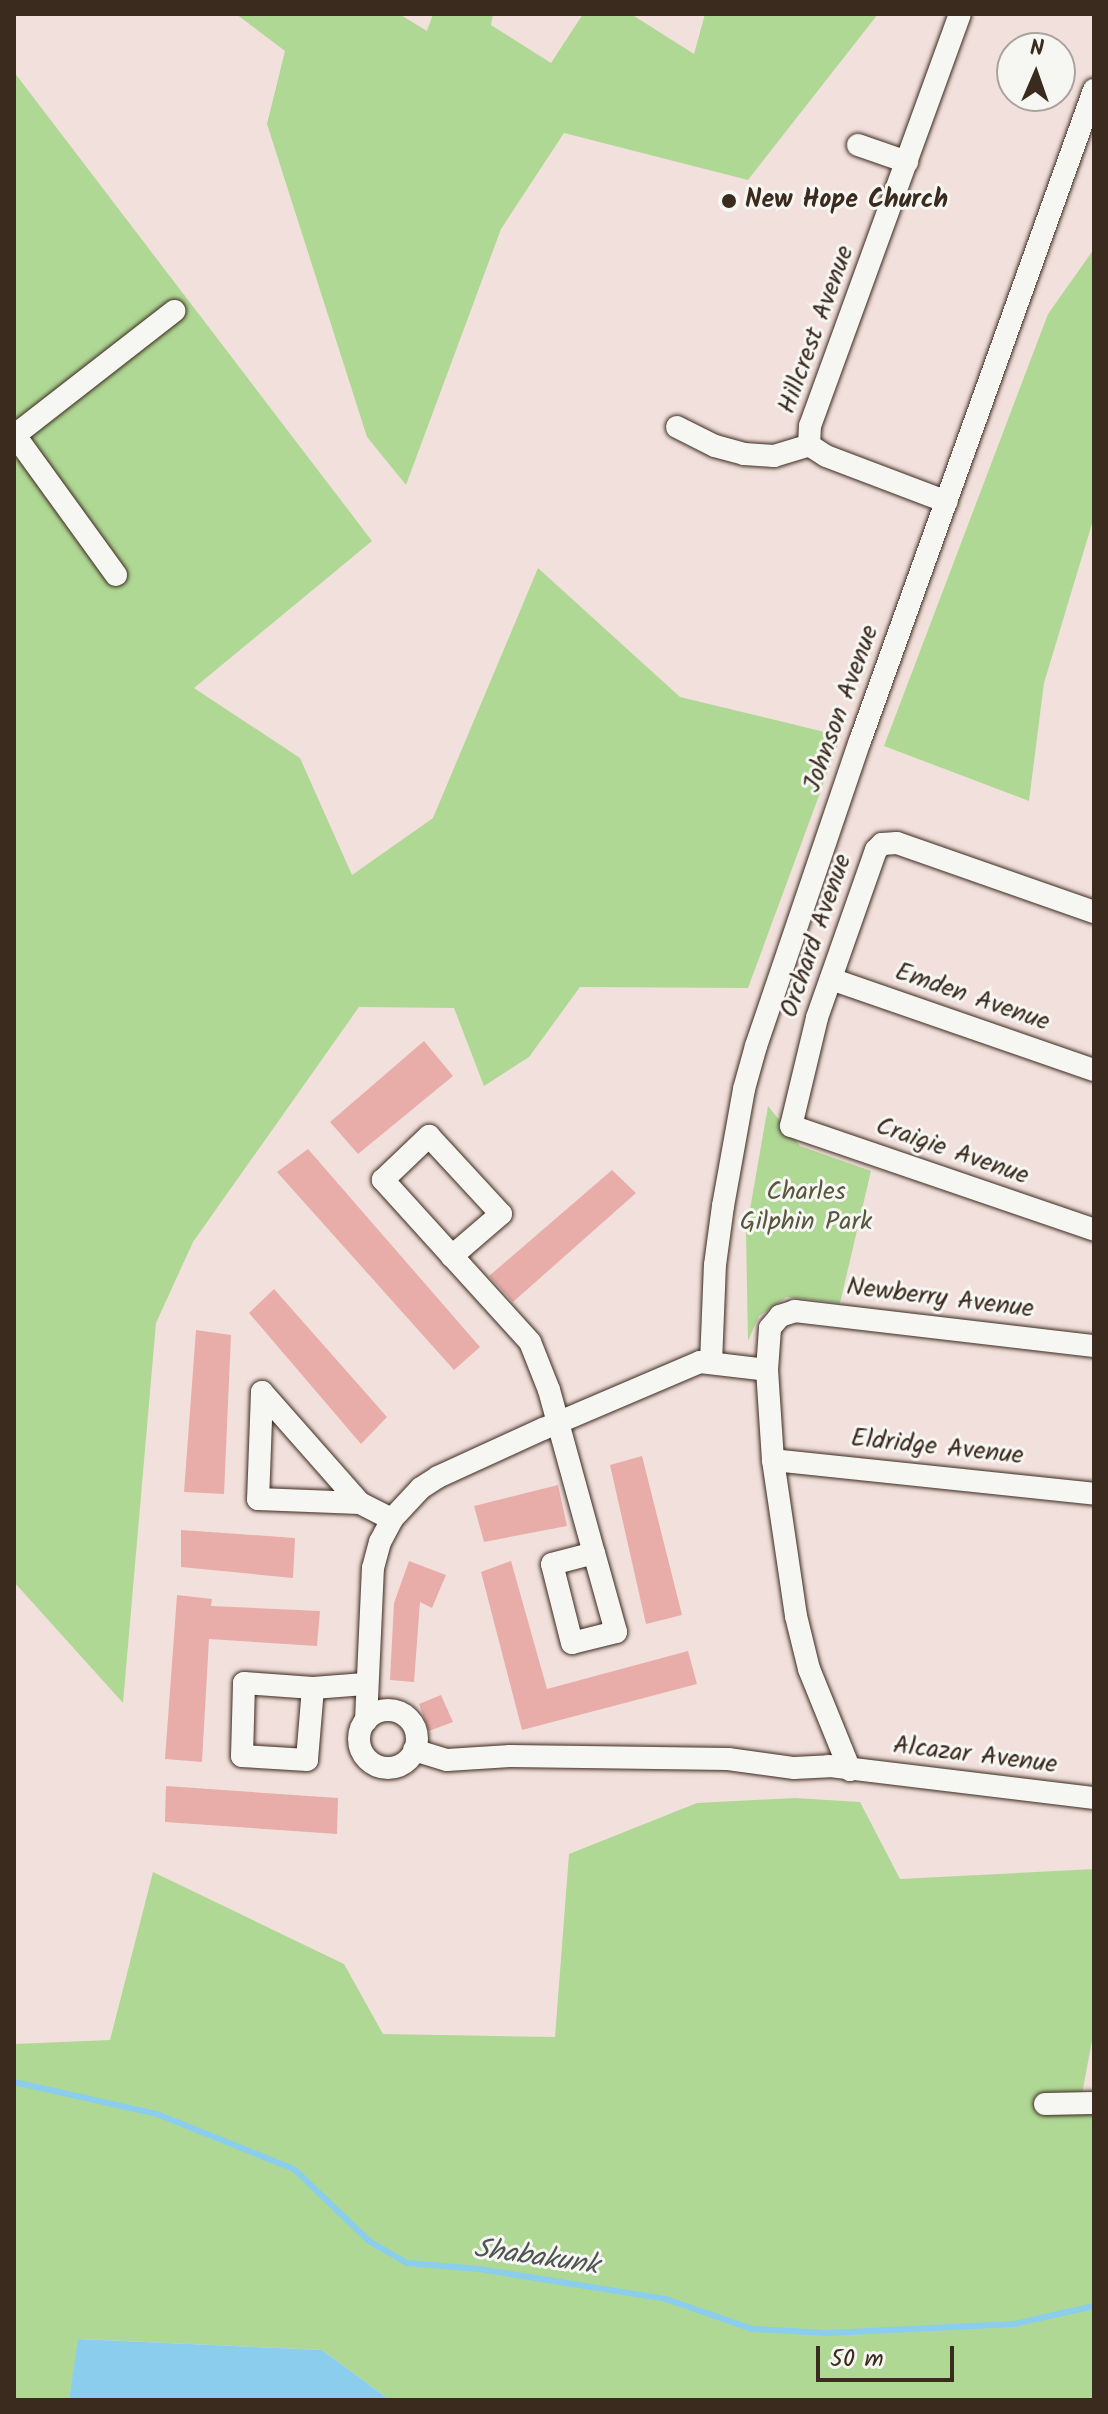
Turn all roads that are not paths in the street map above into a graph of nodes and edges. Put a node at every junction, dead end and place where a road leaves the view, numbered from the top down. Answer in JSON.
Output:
{"nodes":[{"id":1,"x":960,"y":14,"type":"edge"},
{"id":2,"x":1094,"y":90,"type":"edge"},
{"id":3,"x":858,"y":145,"type":"dead end"},
{"id":4,"x":907,"y":162,"type":"junction"},
{"id":5,"x":174,"y":311,"type":"dead end"},
{"id":6,"x":677,"y":427,"type":"dead end"},
{"id":7,"x":14,"y":434,"type":"edge"},
{"id":8,"x":809,"y":445,"type":"junction"},
{"id":9,"x":947,"y":502,"type":"junction"},
{"id":10,"x":116,"y":575,"type":"dead end"},
{"id":11,"x":1094,"y":912,"type":"edge"},
{"id":12,"x":831,"y":979,"type":"junction"},
{"id":13,"x":1094,"y":1070,"type":"edge"},
{"id":14,"x":791,"y":1126,"type":"joint"},
{"id":15,"x":1094,"y":1230,"type":"edge"},
{"id":16,"x":452,"y":1256,"type":"junction"},
{"id":17,"x":1094,"y":1346,"type":"edge"},
{"id":18,"x":711,"y":1363,"type":"junction"},
{"id":19,"x":767,"y":1370,"type":"junction"},
{"id":20,"x":559,"y":1422,"type":"junction"},
{"id":21,"x":773,"y":1460,"type":"junction"},
{"id":22,"x":1094,"y":1494,"type":"edge"},
{"id":23,"x":360,"y":1503,"type":"junction"},
{"id":24,"x":392,"y":1519,"type":"junction"},
{"id":25,"x":594,"y":1553,"type":"dead end"},
{"id":26,"x":365,"y":1684,"type":"junction"},
{"id":27,"x":313,"y":1688,"type":"junction"},
{"id":28,"x":366,"y":1721,"type":"junction"},
{"id":29,"x":414,"y":1750,"type":"junction"},
{"id":30,"x":850,"y":1770,"type":"junction"},
{"id":31,"x":1094,"y":1798,"type":"edge"},
{"id":32,"x":1094,"y":2103,"type":"edge"},
{"id":33,"x":1045,"y":2104,"type":"dead end"}],
"edges":[{"from":1,"to":4,"type":"street","name":"Hillcrest Avenue"},
{"from":2,"to":9,"type":"street","name":"Johnson Avenue"},
{"from":3,"to":4,"type":"street"},
{"from":4,"to":8,"type":"street","name":"Hillcrest Avenue"},
{"from":5,"to":7,"type":"street"},
{"from":6,"to":8,"type":"street","name":"Hillcrest Avenue"},
{"from":7,"to":10,"type":"street"},
{"from":8,"to":9,"type":"street"},
{"from":9,"to":18,"type":"street","name":"Johnson Avenue"},
{"from":11,"to":12,"type":"street","name":"Orchard Avenue"},
{"from":12,"to":13,"type":"street","name":"Emden Avenue"},
{"from":12,"to":14,"type":"street","name":"Orchard Avenue"},
{"from":14,"to":15,"type":"street","name":"Craigie Avenue"},
{"from":16,"to":16,"type":"street"},
{"from":16,"to":20,"type":"street"},
{"from":17,"to":19,"type":"street","name":"Newberry Avenue"},
{"from":18,"to":19,"type":"street"},
{"from":18,"to":20,"type":"street"},
{"from":19,"to":21,"type":"street"},
{"from":20,"to":24,"type":"street"},
{"from":20,"to":25,"type":"street"},
{"from":21,"to":22,"type":"street","name":"Eldridge Avenue"},
{"from":21,"to":30,"type":"street"},
{"from":23,"to":23,"type":"street"},
{"from":23,"to":24,"type":"street"},
{"from":24,"to":26,"type":"street"},
{"from":26,"to":27,"type":"street"},
{"from":26,"to":28,"type":"street"},
{"from":27,"to":27,"type":"street"},
{"from":28,"to":29,"type":"street"},
{"from":28,"to":29,"type":"street"},
{"from":29,"to":30,"type":"street","name":"Alcazar Avenue"},
{"from":30,"to":31,"type":"street","name":"Alcazar Avenue"},
{"from":32,"to":33,"type":"street"}]}
